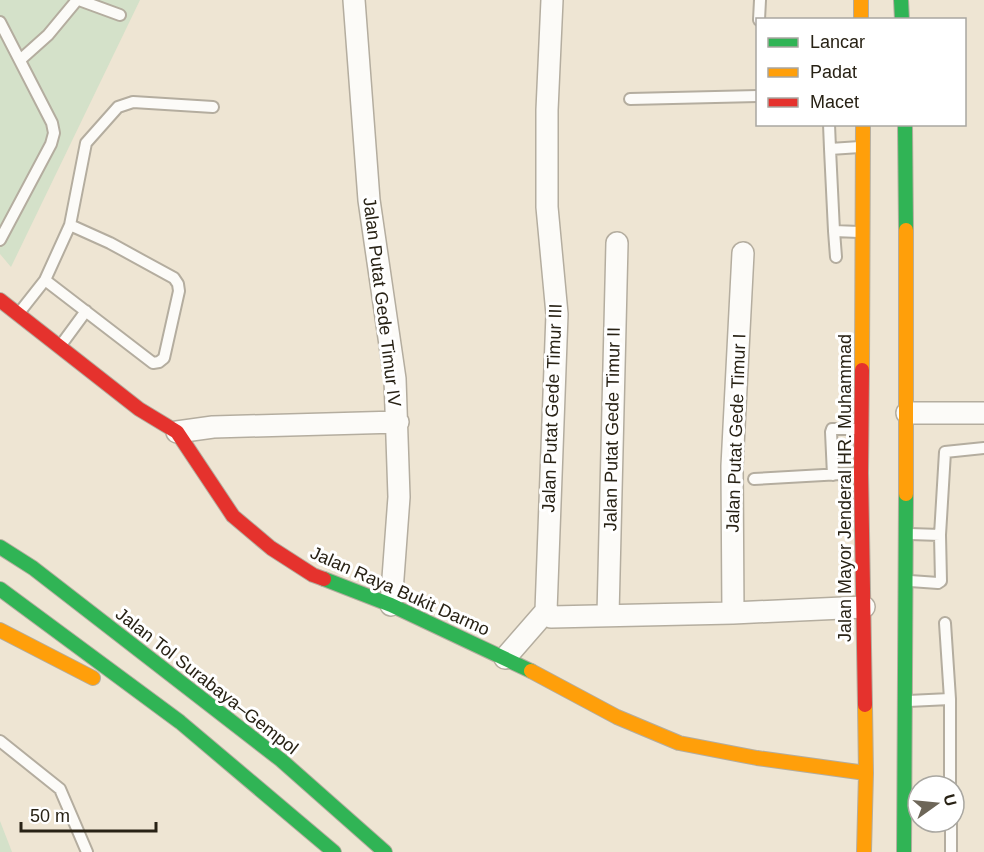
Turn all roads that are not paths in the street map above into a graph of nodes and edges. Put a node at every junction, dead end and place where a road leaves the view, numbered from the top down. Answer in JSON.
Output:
{"nodes":[{"id":1,"x":78,"y":0,"type":"edge"},
{"id":2,"x":354,"y":0,"type":"edge"},
{"id":3,"x":552,"y":0,"type":"edge"},
{"id":4,"x":760,"y":0,"type":"edge"},
{"id":5,"x":861,"y":0,"type":"edge"},
{"id":6,"x":901,"y":0,"type":"edge"},
{"id":7,"x":120,"y":15,"type":"dead end"},
{"id":8,"x":759,"y":18,"type":"edge"},
{"id":9,"x":861,"y":18,"type":"edge"},
{"id":10,"x":902,"y":18,"type":"edge"},
{"id":11,"x":0,"y":22,"type":"edge"},
{"id":12,"x":20,"y":60,"type":"junction"},
{"id":13,"x":756,"y":95,"type":"edge"},
{"id":14,"x":630,"y":99,"type":"dead end"},
{"id":15,"x":213,"y":108,"type":"dead end"},
{"id":16,"x":829,"y":126,"type":"edge"},
{"id":17,"x":863,"y":126,"type":"edge"},
{"id":18,"x":905,"y":126,"type":"edge"},
{"id":19,"x":863,"y":147,"type":"junction"},
{"id":20,"x":830,"y":149,"type":"junction"},
{"id":21,"x":70,"y":225,"type":"junction"},
{"id":22,"x":834,"y":231,"type":"junction"},
{"id":23,"x":863,"y":232,"type":"junction"},
{"id":24,"x":0,"y":240,"type":"edge"},
{"id":25,"x":617,"y":243,"type":"dead end"},
{"id":26,"x":743,"y":253,"type":"dead end"},
{"id":27,"x":836,"y":257,"type":"dead end"},
{"id":28,"x":45,"y":280,"type":"junction"},
{"id":29,"x":0,"y":300,"type":"edge"},
{"id":30,"x":86,"y":311,"type":"junction"},
{"id":31,"x":18,"y":314,"type":"junction"},
{"id":32,"x":60,"y":347,"type":"junction"},
{"id":33,"x":907,"y":412,"type":"junction"},
{"id":34,"x":984,"y":413,"type":"edge"},
{"id":35,"x":398,"y":422,"type":"junction"},
{"id":36,"x":862,"y":429,"type":"junction"},
{"id":37,"x":177,"y":432,"type":"junction"},
{"id":38,"x":984,"y":448,"type":"edge"},
{"id":39,"x":861,"y":473,"type":"junction"},
{"id":40,"x":833,"y":475,"type":"junction"},
{"id":41,"x":754,"y":479,"type":"dead end"},
{"id":42,"x":907,"y":534,"type":"junction"},
{"id":43,"x":940,"y":535,"type":"junction"},
{"id":44,"x":0,"y":547,"type":"edge"},
{"id":45,"x":906,"y":580,"type":"junction"},
{"id":46,"x":0,"y":589,"type":"edge"},
{"id":47,"x":391,"y":605,"type":"junction"},
{"id":48,"x":864,"y":607,"type":"junction"},
{"id":49,"x":546,"y":611,"type":"junction"},
{"id":50,"x":733,"y":613,"type":"junction"},
{"id":51,"x":608,"y":615,"type":"junction"},
{"id":52,"x":945,"y":623,"type":"dead end"},
{"id":53,"x":0,"y":630,"type":"edge"},
{"id":54,"x":505,"y":658,"type":"junction"},
{"id":55,"x":950,"y":699,"type":"junction"},
{"id":56,"x":906,"y":701,"type":"junction"},
{"id":57,"x":180,"y":722,"type":"junction"},
{"id":58,"x":0,"y":741,"type":"edge"},
{"id":59,"x":866,"y":773,"type":"junction"},
{"id":60,"x":911,"y":774,"type":"edge"},
{"id":61,"x":950,"y":774,"type":"edge"},
{"id":62,"x":906,"y":834,"type":"edge"},
{"id":63,"x":951,"y":834,"type":"edge"},
{"id":64,"x":87,"y":852,"type":"edge"},
{"id":65,"x":334,"y":852,"type":"edge"},
{"id":66,"x":385,"y":852,"type":"edge"},
{"id":67,"x":864,"y":852,"type":"edge"},
{"id":68,"x":904,"y":852,"type":"edge"},
{"id":69,"x":951,"y":852,"type":"edge"}],
"edges":[{"from":1,"to":7,"type":"lane"},
{"from":1,"to":12,"type":"lane"},
{"from":2,"to":35,"type":"street","name":"Jalan Putat Gede Timur IV"},
{"from":3,"to":49,"type":"street","name":"Jalan Putat Gede Timur III"},
{"from":4,"to":8,"type":"lane"},
{"from":5,"to":9,"type":"main road"},
{"from":6,"to":10,"type":"main road"},
{"from":11,"to":12,"type":"lane"},
{"from":12,"to":24,"type":"lane"},
{"from":13,"to":14,"type":"lane"},
{"from":15,"to":21,"type":"lane"},
{"from":16,"to":20,"type":"lane"},
{"from":17,"to":19,"type":"main road","name":"Jalan Mayor Jenderal HR. Muhammad"},
{"from":18,"to":33,"type":"main road"},
{"from":19,"to":20,"type":"lane"},
{"from":19,"to":23,"type":"main road","name":"Jalan Mayor Jenderal HR. Muhammad"},
{"from":20,"to":22,"type":"lane"},
{"from":21,"to":28,"type":"lane"},
{"from":21,"to":30,"type":"lane"},
{"from":22,"to":23,"type":"lane"},
{"from":22,"to":27,"type":"lane"},
{"from":23,"to":36,"type":"main road","name":"Jalan Mayor Jenderal HR. Muhammad"},
{"from":25,"to":51,"type":"street","name":"Jalan Putat Gede Timur II"},
{"from":26,"to":50,"type":"street","name":"Jalan Putat Gede Timur I"},
{"from":28,"to":30,"type":"lane"},
{"from":28,"to":31,"type":"lane"},
{"from":29,"to":31,"type":"main road","name":"Jalan Raya Bukit Darmo"},
{"from":30,"to":32,"type":"lane"},
{"from":31,"to":32,"type":"main road","name":"Jalan Raya Bukit Darmo"},
{"from":32,"to":37,"type":"main road","name":"Jalan Raya Bukit Darmo"},
{"from":33,"to":34,"type":"street"},
{"from":33,"to":42,"type":"main road"},
{"from":35,"to":37,"type":"street"},
{"from":35,"to":47,"type":"street","name":"Jalan Putat Gede Timur IV"},
{"from":36,"to":39,"type":"main road","name":"Jalan Mayor Jenderal HR. Muhammad"},
{"from":36,"to":40,"type":"lane"},
{"from":37,"to":47,"type":"main road","name":"Jalan Raya Bukit Darmo"},
{"from":38,"to":43,"type":"lane"},
{"from":39,"to":40,"type":"lane"},
{"from":39,"to":48,"type":"main road","name":"Jalan Mayor Jenderal HR. Muhammad"},
{"from":40,"to":41,"type":"lane"},
{"from":42,"to":43,"type":"lane"},
{"from":42,"to":45,"type":"main road"},
{"from":43,"to":45,"type":"lane"},
{"from":44,"to":66,"type":"main road","name":"Jalan Tol Surabaya–Gempol"},
{"from":45,"to":56,"type":"main road"},
{"from":46,"to":57,"type":"main road"},
{"from":47,"to":54,"type":"main road","name":"Jalan Raya Bukit Darmo"},
{"from":48,"to":50,"type":"street"},
{"from":48,"to":59,"type":"main road","name":"Jalan Mayor Jenderal HR. Muhammad"},
{"from":49,"to":51,"type":"street"},
{"from":49,"to":54,"type":"street"},
{"from":50,"to":51,"type":"street"},
{"from":52,"to":55,"type":"lane"},
{"from":53,"to":57,"type":"main road"},
{"from":54,"to":59,"type":"main road","name":"Jalan Raya Bukit Darmo"},
{"from":55,"to":56,"type":"lane"},
{"from":55,"to":61,"type":"lane"},
{"from":56,"to":60,"type":"main road"},
{"from":57,"to":65,"type":"main road"},
{"from":58,"to":64,"type":"lane"},
{"from":59,"to":67,"type":"main road","name":"Jalan Mayor Jenderal HR. Muhammad"},
{"from":62,"to":68,"type":"main road"},
{"from":63,"to":69,"type":"lane"}]}
